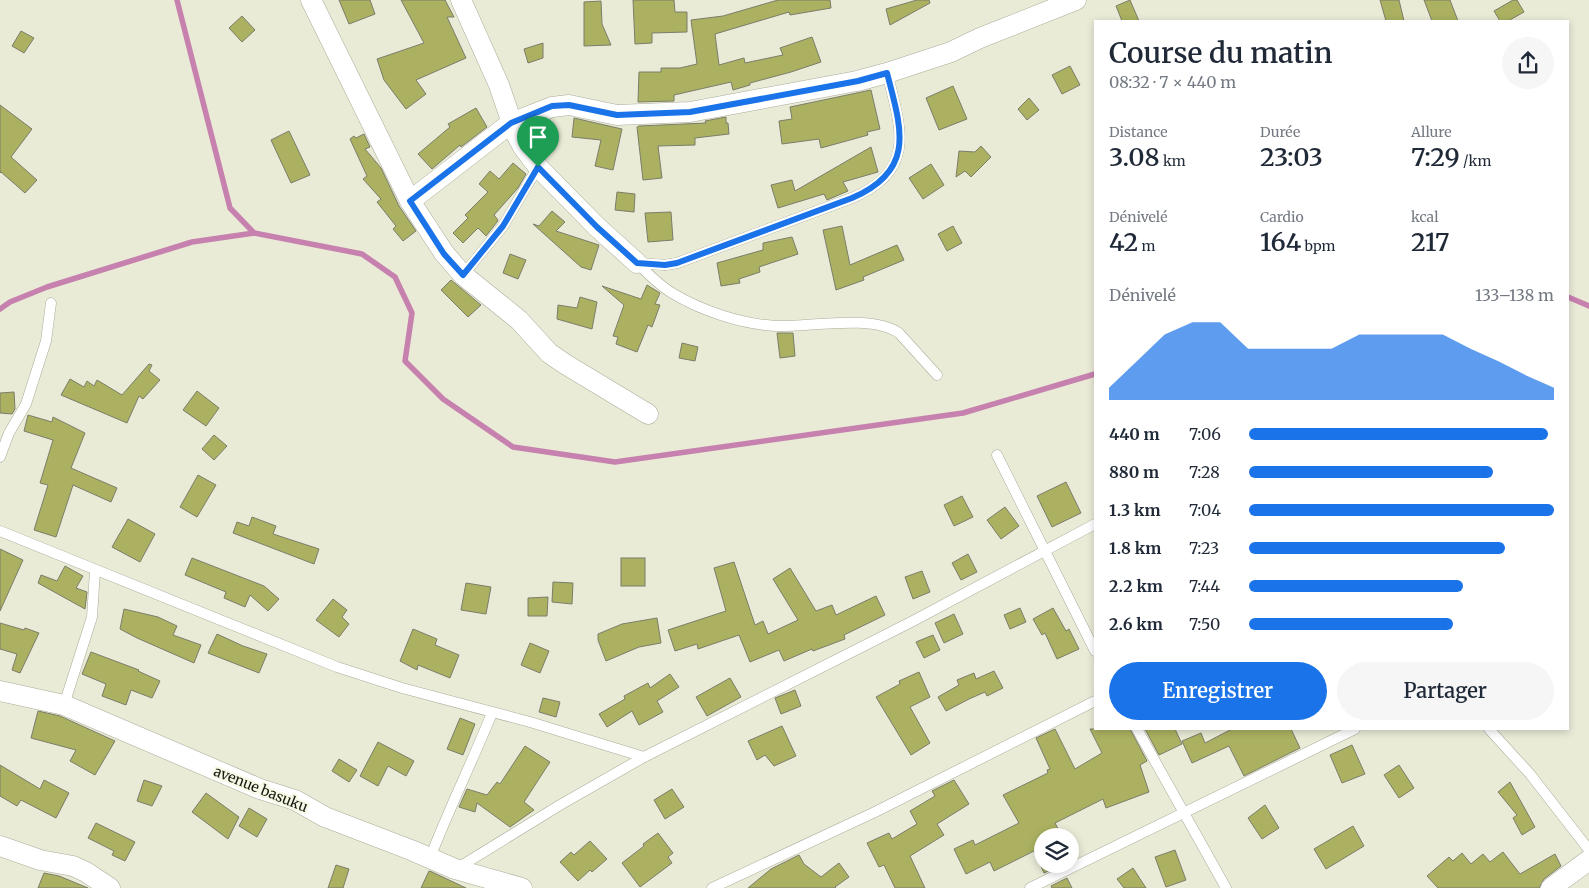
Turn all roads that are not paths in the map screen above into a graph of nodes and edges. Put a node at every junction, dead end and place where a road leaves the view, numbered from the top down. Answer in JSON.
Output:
{"nodes":[{"id":1,"x":311,"y":0,"type":"edge"},
{"id":2,"x":461,"y":0,"type":"edge"},
{"id":3,"x":1076,"y":0,"type":"edge"},
{"id":4,"x":887,"y":73,"type":"junction"},
{"id":5,"x":511,"y":123,"type":"junction"},
{"id":6,"x":538,"y":167,"type":"junction"},
{"id":7,"x":410,"y":201,"type":"junction"},
{"id":8,"x":637,"y":263,"type":"junction"},
{"id":9,"x":463,"y":275,"type":"junction"},
{"id":10,"x":51,"y":303,"type":"dead end"},
{"id":11,"x":937,"y":375,"type":"dead end"},
{"id":12,"x":648,"y":414,"type":"dead end"},
{"id":13,"x":997,"y":455,"type":"dead end"},
{"id":14,"x":0,"y":457,"type":"edge"},
{"id":15,"x":1094,"y":525,"type":"edge"},
{"id":16,"x":0,"y":531,"type":"edge"},
{"id":17,"x":1045,"y":551,"type":"junction"},
{"id":18,"x":95,"y":571,"type":"junction"},
{"id":19,"x":1094,"y":649,"type":"edge"},
{"id":20,"x":0,"y":692,"type":"edge"},
{"id":21,"x":1094,"y":702,"type":"edge"},
{"id":22,"x":64,"y":705,"type":"junction"},
{"id":23,"x":492,"y":713,"type":"junction"},
{"id":24,"x":1138,"y":730,"type":"edge"},
{"id":25,"x":1353,"y":730,"type":"edge"},
{"id":26,"x":1490,"y":730,"type":"edge"},
{"id":27,"x":644,"y":757,"type":"junction"},
{"id":28,"x":1184,"y":812,"type":"junction"},
{"id":29,"x":0,"y":846,"type":"edge"},
{"id":30,"x":1589,"y":850,"type":"edge"},
{"id":31,"x":430,"y":858,"type":"junction"},
{"id":32,"x":1589,"y":860,"type":"edge"},
{"id":33,"x":454,"y":869,"type":"junction"},
{"id":34,"x":110,"y":888,"type":"edge"},
{"id":35,"x":522,"y":888,"type":"edge"},
{"id":36,"x":712,"y":888,"type":"edge"},
{"id":37,"x":1030,"y":888,"type":"edge"},
{"id":38,"x":1226,"y":888,"type":"edge"},
{"id":39,"x":1551,"y":888,"type":"edge"}],
"edges":[{"from":1,"to":7,"type":"street"},
{"from":2,"to":5,"type":"street"},
{"from":3,"to":4,"type":"street"},
{"from":4,"to":5,"type":"street"},
{"from":4,"to":8,"type":"lane"},
{"from":5,"to":6,"type":"street"},
{"from":5,"to":7,"type":"street"},
{"from":6,"to":8,"type":"street"},
{"from":6,"to":9,"type":"lane"},
{"from":7,"to":9,"type":"street"},
{"from":8,"to":11,"type":"lane"},
{"from":9,"to":12,"type":"street"},
{"from":10,"to":14,"type":"lane"},
{"from":13,"to":17,"type":"lane"},
{"from":15,"to":17,"type":"lane"},
{"from":16,"to":18,"type":"lane"},
{"from":17,"to":19,"type":"lane"},
{"from":17,"to":27,"type":"lane"},
{"from":18,"to":22,"type":"lane"},
{"from":18,"to":23,"type":"lane"},
{"from":20,"to":22,"type":"street","name":"avenue basuku"},
{"from":21,"to":36,"type":"lane"},
{"from":22,"to":31,"type":"street","name":"avenue basuku"},
{"from":23,"to":27,"type":"lane"},
{"from":23,"to":31,"type":"lane"},
{"from":24,"to":28,"type":"lane"},
{"from":25,"to":28,"type":"lane"},
{"from":26,"to":30,"type":"lane"},
{"from":27,"to":33,"type":"lane"},
{"from":28,"to":37,"type":"lane"},
{"from":28,"to":38,"type":"lane"},
{"from":29,"to":34,"type":"street"},
{"from":31,"to":33,"type":"street","name":"avenue basuku"},
{"from":32,"to":39,"type":"street"},
{"from":33,"to":35,"type":"street","name":"avenue basuku"}]}
